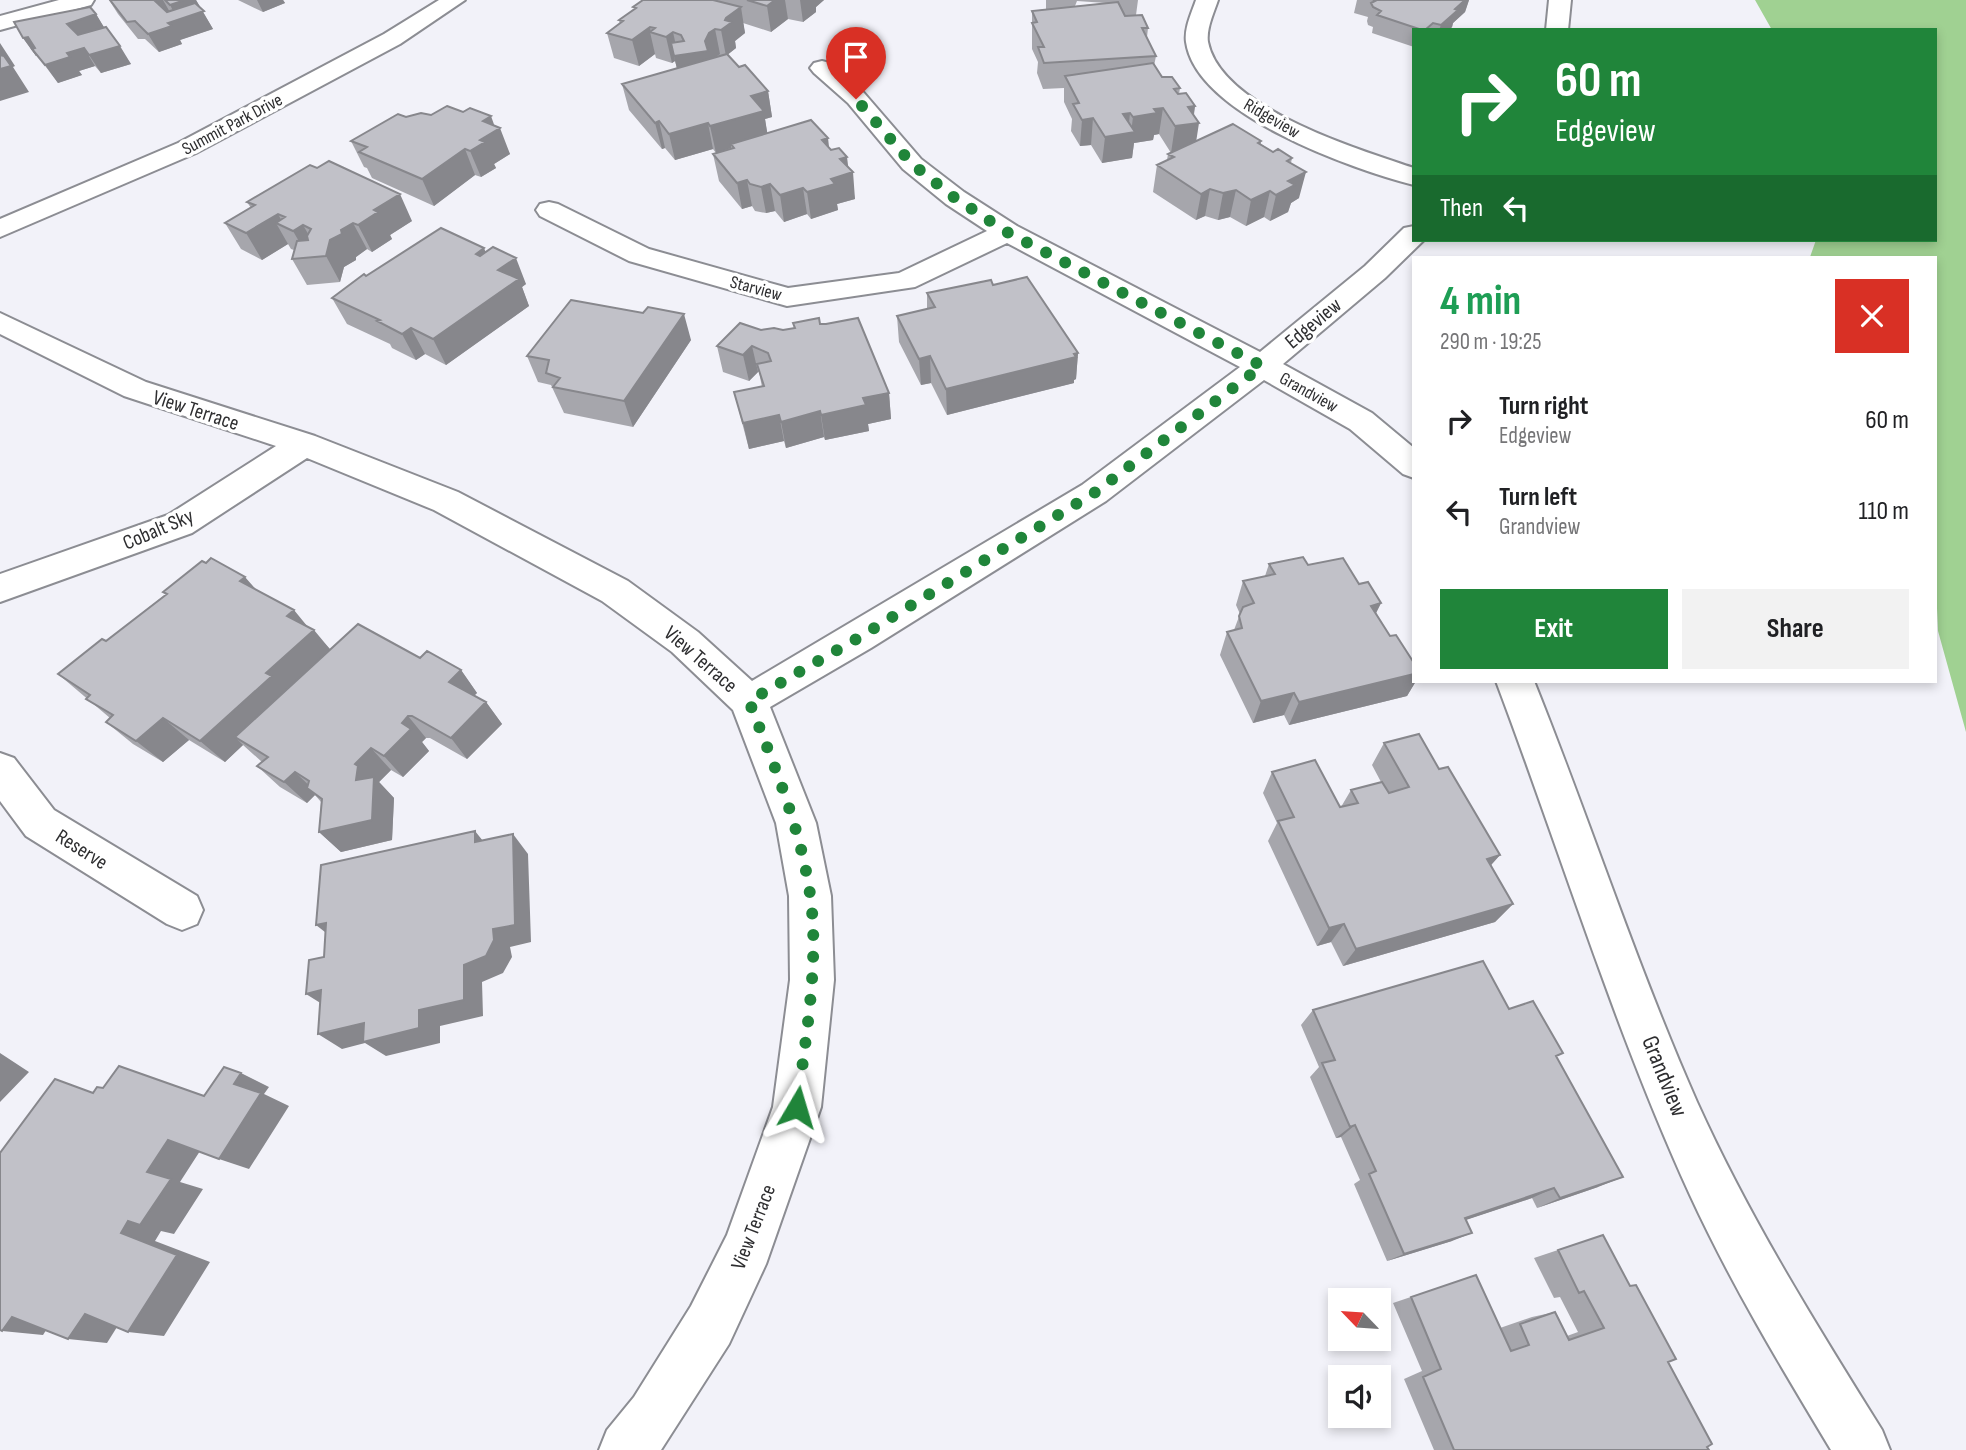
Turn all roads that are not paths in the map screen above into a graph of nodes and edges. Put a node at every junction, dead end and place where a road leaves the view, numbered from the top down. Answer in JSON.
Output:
{"nodes":[{"id":1,"x":83,"y":0,"type":"edge"},
{"id":2,"x":454,"y":0,"type":"edge"},
{"id":3,"x":1207,"y":0,"type":"edge"},
{"id":4,"x":1560,"y":0,"type":"edge"},
{"id":5,"x":0,"y":23,"type":"edge"},
{"id":6,"x":1557,"y":28,"type":"edge"},
{"id":7,"x":822,"y":68,"type":"dead end"},
{"id":8,"x":1412,"y":176,"type":"edge"},
{"id":9,"x":549,"y":210,"type":"dead end"},
{"id":10,"x":0,"y":229,"type":"edge"},
{"id":11,"x":1007,"y":232,"type":"junction"},
{"id":12,"x":1412,"y":236,"type":"edge"},
{"id":13,"x":0,"y":322,"type":"edge"},
{"id":14,"x":1262,"y":366,"type":"junction"},
{"id":15,"x":304,"y":444,"type":"junction"},
{"id":16,"x":1412,"y":465,"type":"edge"},
{"id":17,"x":0,"y":587,"type":"edge"},
{"id":18,"x":1516,"y":683,"type":"edge"},
{"id":19,"x":749,"y":701,"type":"junction"},
{"id":20,"x":0,"y":770,"type":"edge"},
{"id":21,"x":181,"y":910,"type":"dead end"},
{"id":22,"x":627,"y":1450,"type":"edge"},
{"id":23,"x":1862,"y":1450,"type":"edge"}],
"edges":[{"from":1,"to":5,"type":"street"},
{"from":2,"to":10,"type":"street","name":"Summit Park Drive"},
{"from":3,"to":8,"type":"street","name":"Ridgeview"},
{"from":4,"to":6,"type":"street"},
{"from":7,"to":11,"type":"street","name":"Grandview"},
{"from":9,"to":11,"type":"street","name":"Starview"},
{"from":11,"to":14,"type":"street","name":"Grandview"},
{"from":12,"to":14,"type":"street","name":"Edgeview"},
{"from":13,"to":15,"type":"street","name":"View Terrace"},
{"from":14,"to":16,"type":"street","name":"Grandview"},
{"from":14,"to":19,"type":"street","name":"Edgeview"},
{"from":15,"to":17,"type":"street","name":"Cobalt Sky"},
{"from":15,"to":19,"type":"street","name":"View Terrace"},
{"from":18,"to":23,"type":"street","name":"Grandview"},
{"from":19,"to":22,"type":"street","name":"View Terrace"},
{"from":20,"to":21,"type":"street","name":"Reserve"}]}
